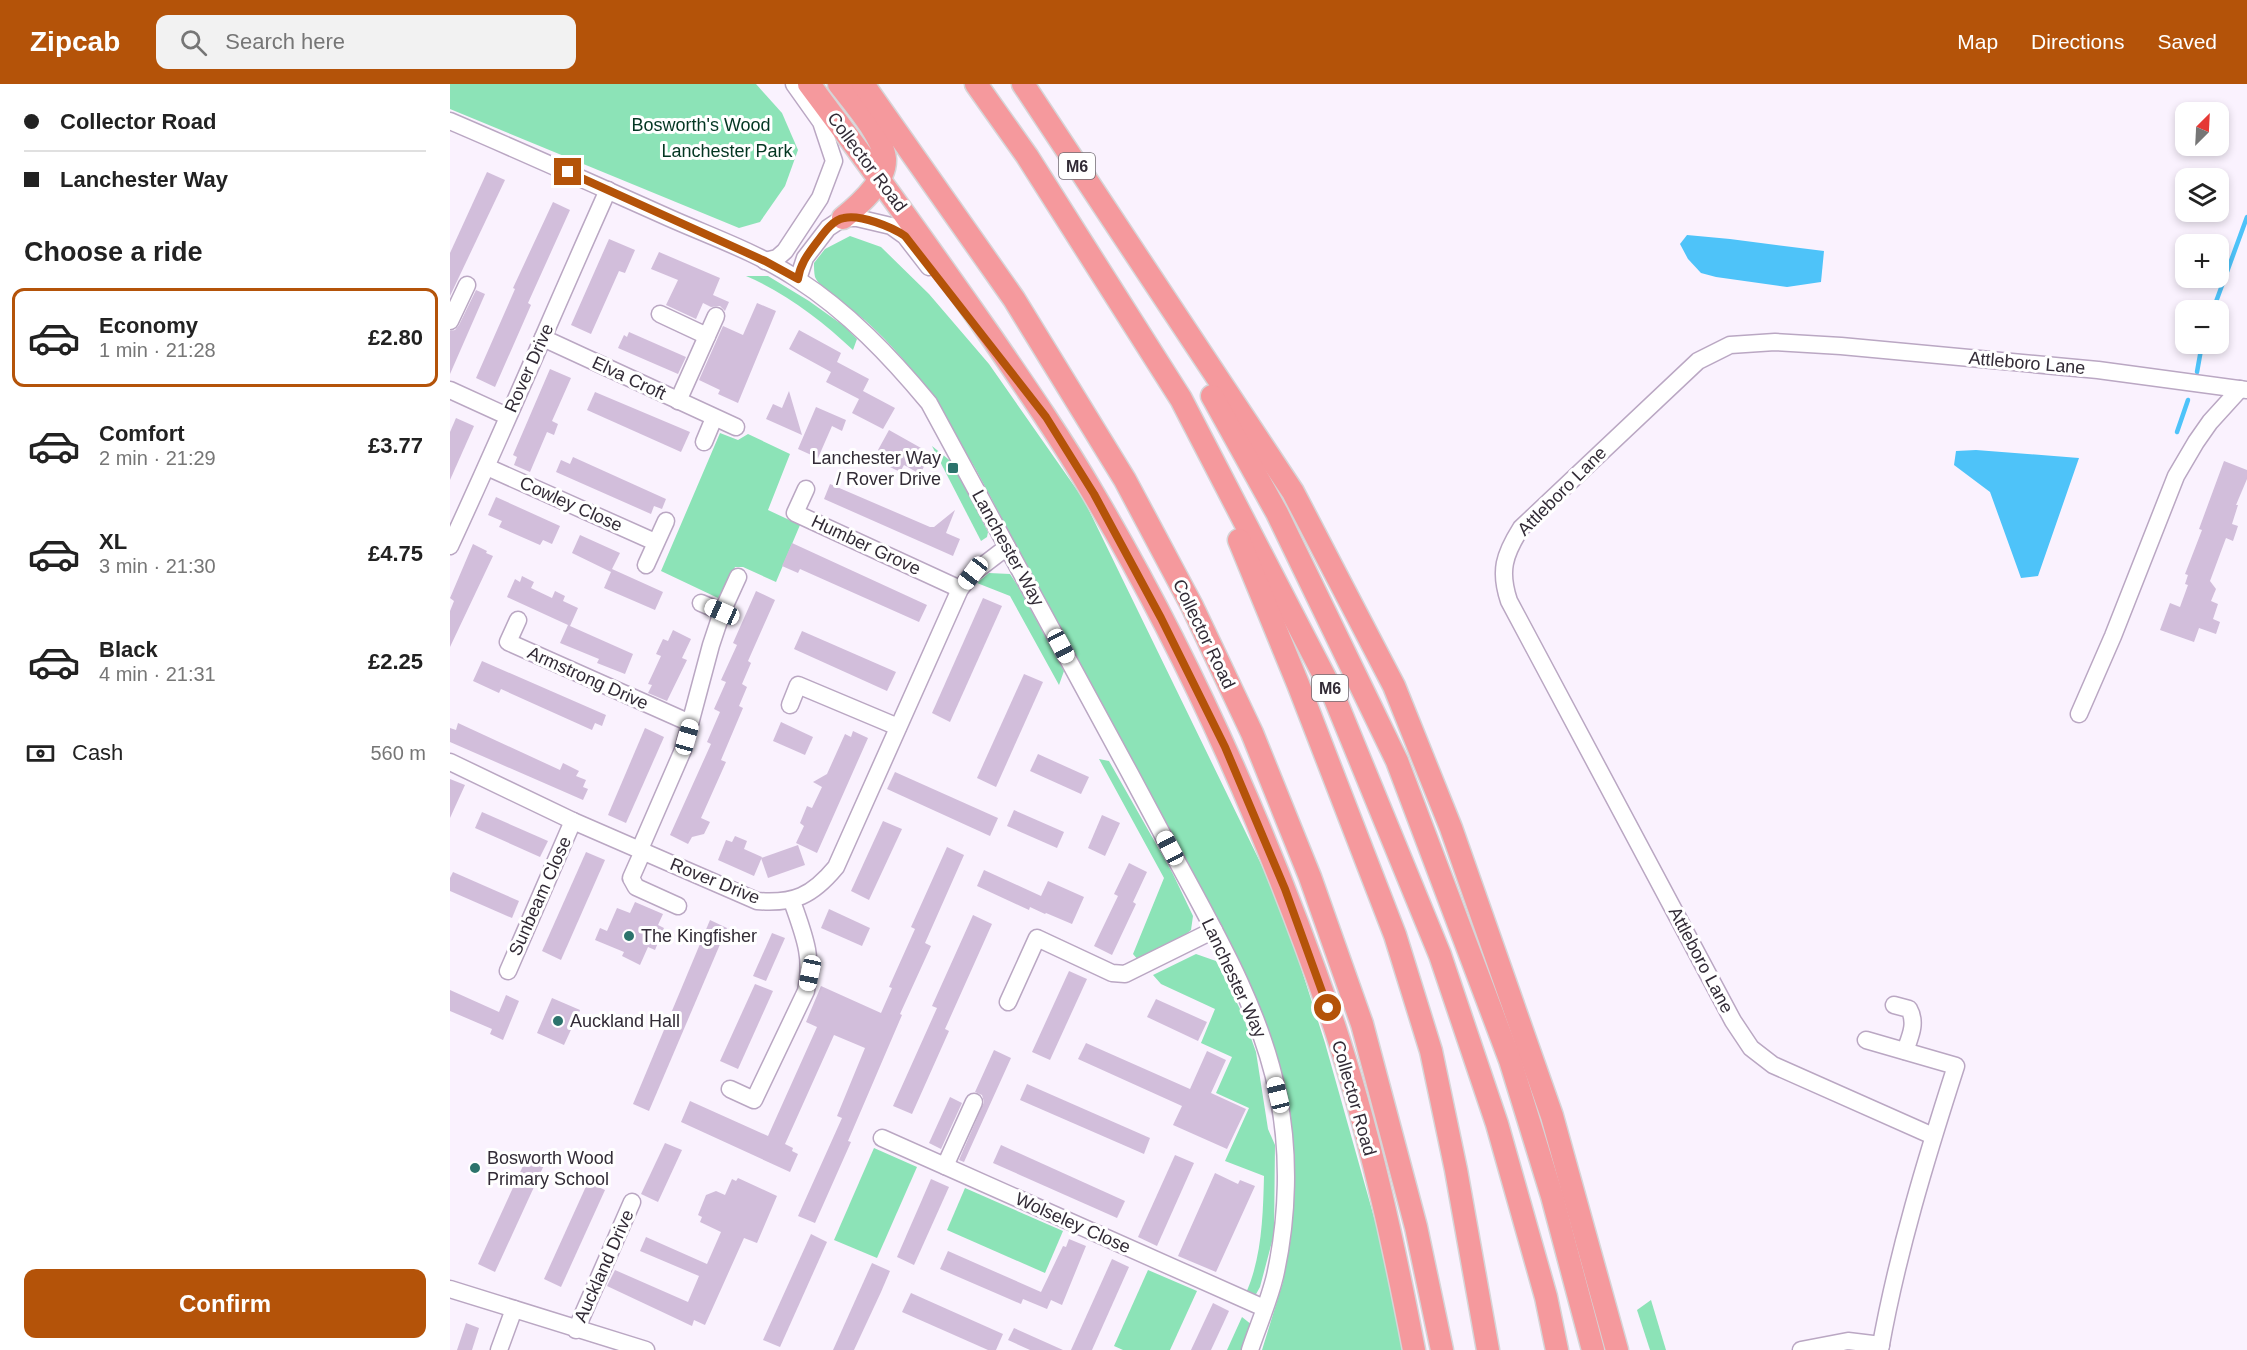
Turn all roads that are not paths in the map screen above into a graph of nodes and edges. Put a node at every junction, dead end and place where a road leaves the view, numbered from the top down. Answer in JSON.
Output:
{"nodes":[{"id":1,"x":794,"y":84,"type":"edge"},
{"id":2,"x":809,"y":84,"type":"edge"},
{"id":3,"x":839,"y":84,"type":"edge"},
{"id":4,"x":863,"y":84,"type":"edge"},
{"id":5,"x":976,"y":84,"type":"edge"},
{"id":6,"x":1023,"y":84,"type":"edge"},
{"id":7,"x":450,"y":121,"type":"edge"},
{"id":8,"x":880,"y":178,"type":"junction"},
{"id":9,"x":608,"y":190,"type":"junction"},
{"id":10,"x":843,"y":218,"type":"junction"},
{"id":11,"x":1130,"y":247,"type":"junction"},
{"id":12,"x":765,"y":261,"type":"junction"},
{"id":13,"x":798,"y":279,"type":"junction"},
{"id":14,"x":467,"y":285,"type":"dead end"},
{"id":15,"x":660,"y":315,"type":"dead end"},
{"id":16,"x":716,"y":316,"type":"dead end"},
{"id":17,"x":450,"y":321,"type":"edge"},
{"id":18,"x":707,"y":336,"type":"junction"},
{"id":19,"x":543,"y":338,"type":"junction"},
{"id":20,"x":2243,"y":389,"type":"edge"},
{"id":21,"x":450,"y":390,"type":"edge"},
{"id":22,"x":1181,"y":399,"type":"junction"},
{"id":23,"x":678,"y":401,"type":"junction"},
{"id":24,"x":507,"y":416,"type":"junction"},
{"id":25,"x":714,"y":417,"type":"junction"},
{"id":26,"x":1046,"y":417,"type":"junction"},
{"id":27,"x":735,"y":428,"type":"dead end"},
{"id":28,"x":704,"y":442,"type":"dead end"},
{"id":29,"x":487,"y":467,"type":"junction"},
{"id":30,"x":806,"y":489,"type":"dead end"},
{"id":31,"x":666,"y":521,"type":"dead end"},
{"id":32,"x":655,"y":542,"type":"junction"},
{"id":33,"x":450,"y":546,"type":"edge"},
{"id":34,"x":1007,"y":547,"type":"junction"},
{"id":35,"x":646,"y":565,"type":"dead end"},
{"id":36,"x":738,"y":577,"type":"dead end"},
{"id":37,"x":960,"y":589,"type":"junction"},
{"id":38,"x":701,"y":603,"type":"dead end"},
{"id":39,"x":722,"y":612,"type":"junction"},
{"id":40,"x":518,"y":620,"type":"dead end"},
{"id":41,"x":790,"y":705,"type":"dead end"},
{"id":42,"x":2079,"y":714,"type":"dead end"},
{"id":43,"x":690,"y":723,"type":"junction"},
{"id":44,"x":898,"y":727,"type":"junction"},
{"id":45,"x":450,"y":762,"type":"edge"},
{"id":46,"x":573,"y":820,"type":"junction"},
{"id":47,"x":641,"y":850,"type":"junction"},
{"id":48,"x":792,"y":901,"type":"junction"},
{"id":49,"x":678,"y":906,"type":"dead end"},
{"id":50,"x":1214,"y":930,"type":"junction"},
{"id":51,"x":508,"y":971,"type":"dead end"},
{"id":52,"x":1008,"y":1002,"type":"dead end"},
{"id":53,"x":1893,"y":1005,"type":"dead end"},
{"id":54,"x":1866,"y":1040,"type":"dead end"},
{"id":55,"x":1905,"y":1051,"type":"junction"},
{"id":56,"x":730,"y":1089,"type":"dead end"},
{"id":57,"x":974,"y":1102,"type":"dead end"},
{"id":58,"x":1933,"y":1136,"type":"junction"},
{"id":59,"x":882,"y":1138,"type":"dead end"},
{"id":60,"x":945,"y":1166,"type":"junction"},
{"id":61,"x":632,"y":1202,"type":"dead end"},
{"id":62,"x":450,"y":1289,"type":"edge"},
{"id":63,"x":1264,"y":1308,"type":"junction"},
{"id":64,"x":514,"y":1309,"type":"junction"},
{"id":65,"x":576,"y":1330,"type":"junction"},
{"id":66,"x":1880,"y":1347,"type":"edge"},
{"id":67,"x":499,"y":1350,"type":"edge"},
{"id":68,"x":642,"y":1350,"type":"edge"},
{"id":69,"x":1250,"y":1350,"type":"edge"},
{"id":70,"x":1414,"y":1350,"type":"edge"},
{"id":71,"x":1443,"y":1350,"type":"edge"},
{"id":72,"x":1488,"y":1350,"type":"edge"},
{"id":73,"x":1557,"y":1350,"type":"edge"},
{"id":74,"x":1593,"y":1350,"type":"edge"},
{"id":75,"x":1617,"y":1350,"type":"edge"},
{"id":76,"x":1800,"y":1350,"type":"edge"}],
"edges":[{"from":1,"to":12,"type":"street"},
{"from":2,"to":8,"type":"highway","name":"Collector Road"},
{"from":3,"to":8,"type":"highway"},
{"from":4,"to":71,"type":"highway","name":"Collector Road"},
{"from":5,"to":22,"type":"highway","number":"M6"},
{"from":6,"to":11,"type":"highway","number":"M6"},
{"from":7,"to":9,"type":"street","name":"Lanchester Way"},
{"from":8,"to":10,"type":"highway"},
{"from":8,"to":26,"type":"highway","name":"Collector Road"},
{"from":9,"to":12,"type":"street","name":"Lanchester Way"},
{"from":9,"to":19,"type":"street","name":"Rover Drive"},
{"from":10,"to":13,"type":"street"},
{"from":10,"to":26,"type":"street"},
{"from":11,"to":74,"type":"highway","number":"M6"},
{"from":11,"to":75,"type":"highway"},
{"from":12,"to":13,"type":"street","name":"Lanchester Way"},
{"from":13,"to":34,"type":"street","name":"Lanchester Way"},
{"from":14,"to":17,"type":"street"},
{"from":15,"to":18,"type":"street"},
{"from":16,"to":18,"type":"street"},
{"from":18,"to":23,"type":"street"},
{"from":19,"to":23,"type":"street","name":"Elva Croft"},
{"from":19,"to":24,"type":"street","name":"Rover Drive"},
{"from":20,"to":42,"type":"street","name":"Attleboro Lane"},
{"from":20,"to":58,"type":"street","name":"Attleboro Lane"},
{"from":21,"to":24,"type":"street"},
{"from":22,"to":72,"type":"highway"},
{"from":22,"to":73,"type":"highway","number":"M6"},
{"from":23,"to":25,"type":"street","name":"Elva Croft"},
{"from":24,"to":29,"type":"street","name":"Rover Drive"},
{"from":25,"to":27,"type":"street","name":"Elva Croft"},
{"from":25,"to":28,"type":"street"},
{"from":26,"to":70,"type":"highway","name":"Collector Road"},
{"from":29,"to":32,"type":"street","name":"Cowley Close"},
{"from":29,"to":33,"type":"street","name":"Rover Drive"},
{"from":30,"to":37,"type":"street","name":"Humber Grove"},
{"from":31,"to":32,"type":"street"},
{"from":32,"to":35,"type":"street"},
{"from":34,"to":37,"type":"street"},
{"from":34,"to":50,"type":"street","name":"Lanchester Way"},
{"from":36,"to":39,"type":"street"},
{"from":37,"to":44,"type":"street"},
{"from":38,"to":39,"type":"street"},
{"from":39,"to":43,"type":"street"},
{"from":40,"to":43,"type":"street","name":"Armstrong Drive"},
{"from":41,"to":44,"type":"street"},
{"from":43,"to":47,"type":"street"},
{"from":44,"to":48,"type":"street"},
{"from":45,"to":46,"type":"street","name":"Rover Drive"},
{"from":46,"to":47,"type":"street","name":"Rover Drive"},
{"from":46,"to":51,"type":"street","name":"Sunbeam Close"},
{"from":47,"to":48,"type":"street","name":"Rover Drive"},
{"from":47,"to":49,"type":"street"},
{"from":48,"to":56,"type":"street"},
{"from":50,"to":52,"type":"street"},
{"from":50,"to":63,"type":"street","name":"Lanchester Way"},
{"from":53,"to":55,"type":"street"},
{"from":54,"to":55,"type":"street"},
{"from":55,"to":58,"type":"street"},
{"from":57,"to":60,"type":"street"},
{"from":58,"to":66,"type":"street"},
{"from":59,"to":60,"type":"street","name":"Wolseley Close"},
{"from":60,"to":63,"type":"street","name":"Wolseley Close"},
{"from":61,"to":65,"type":"street","name":"Auckland Drive"},
{"from":62,"to":64,"type":"street","name":"Auckland Drive"},
{"from":63,"to":69,"type":"street","name":"Lanchester Way"},
{"from":64,"to":65,"type":"street","name":"Auckland Drive"},
{"from":64,"to":67,"type":"street"},
{"from":65,"to":68,"type":"street","name":"Auckland Drive"},
{"from":66,"to":76,"type":"street"}]}
